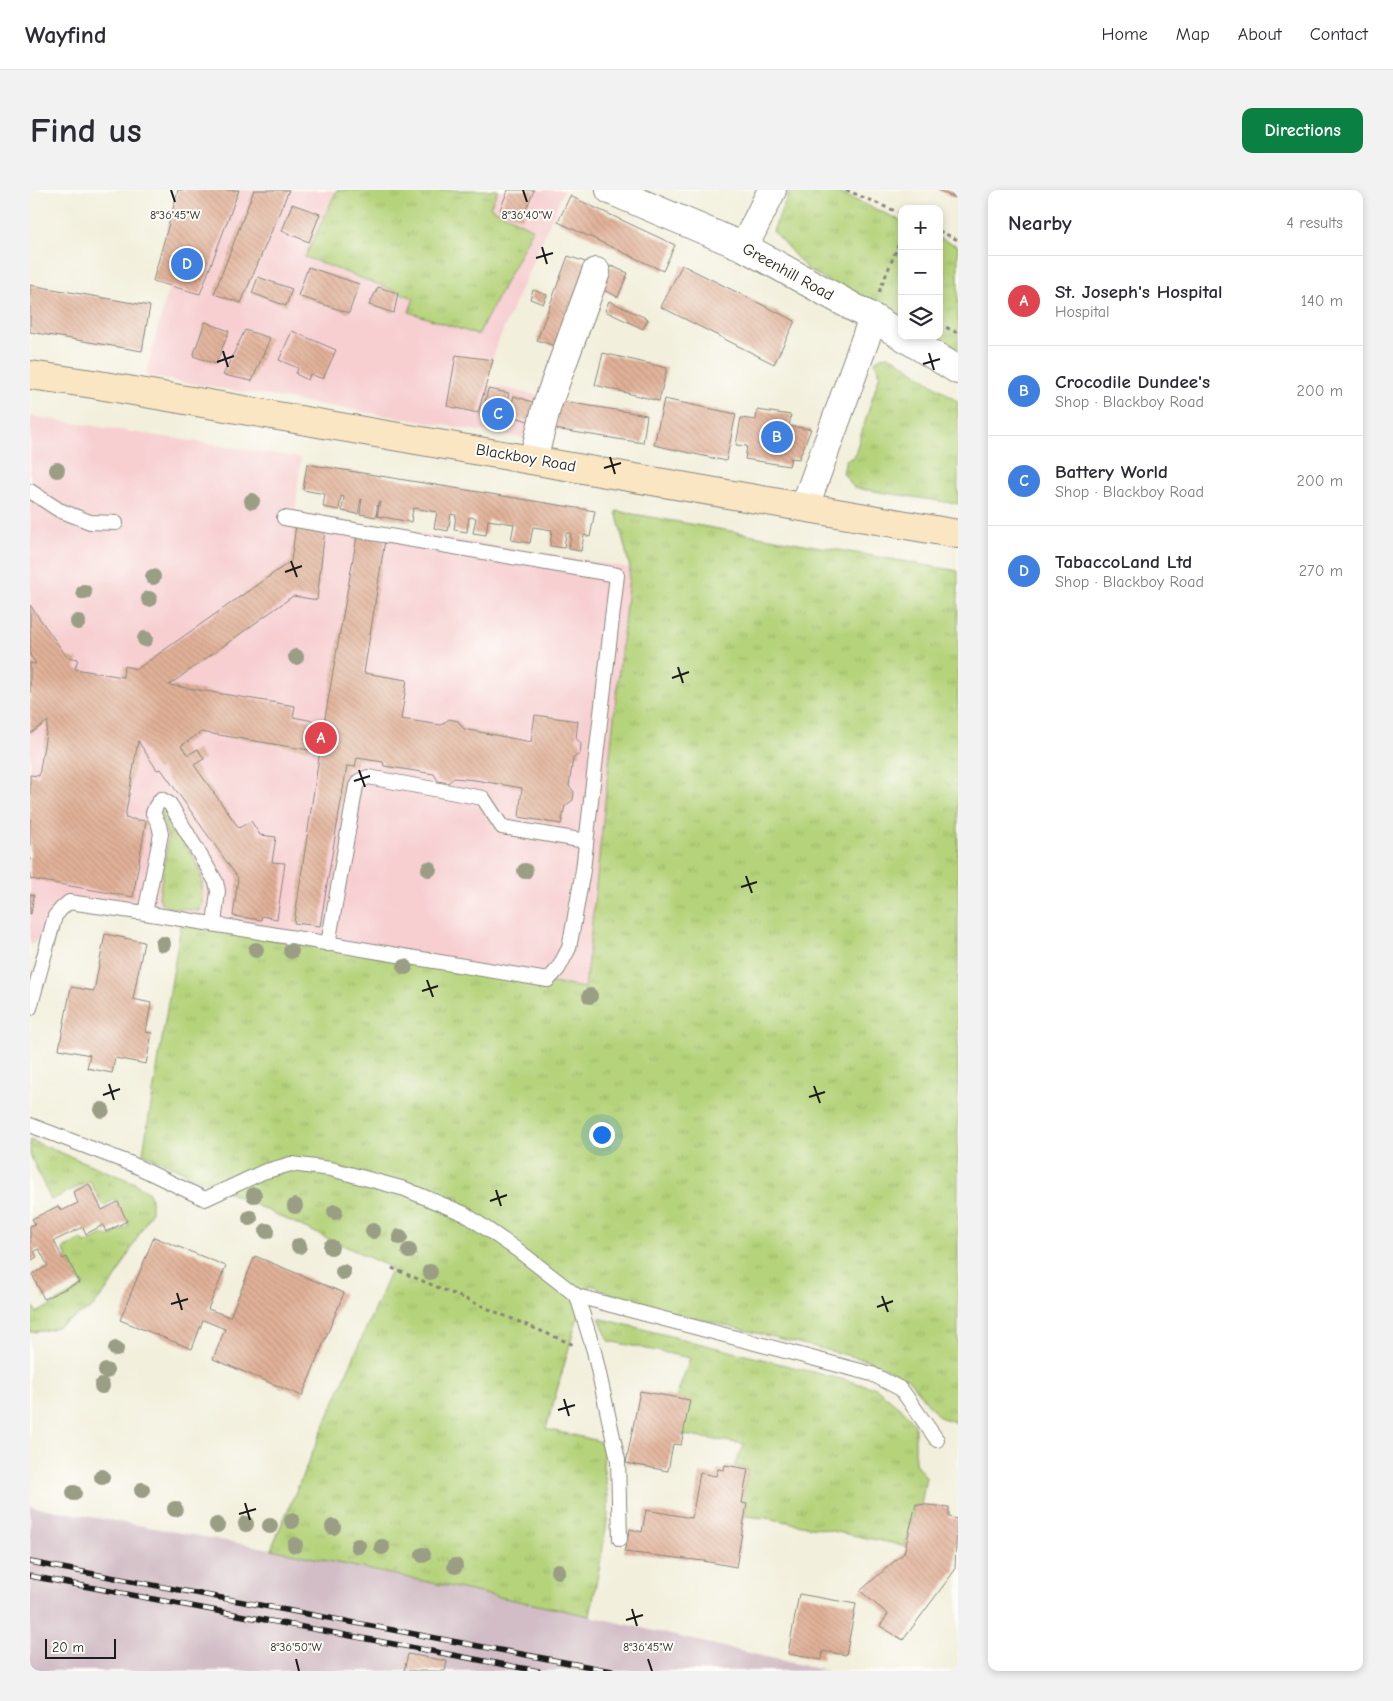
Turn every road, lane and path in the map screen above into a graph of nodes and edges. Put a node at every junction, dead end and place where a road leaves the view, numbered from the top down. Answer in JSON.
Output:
{"nodes":[{"id":1,"x":610,"y":190,"type":"edge"},
{"id":2,"x":772,"y":190,"type":"edge"},
{"id":3,"x":846,"y":190,"type":"edge"},
{"id":4,"x":898,"y":212,"type":"edge"},
{"id":5,"x":943,"y":233,"type":"edge"},
{"id":6,"x":958,"y":240,"type":"edge"},
{"id":7,"x":744,"y":247,"type":"junction"},
{"id":8,"x":898,"y":247,"type":"edge"},
{"id":9,"x":596,"y":272,"type":"dead end"},
{"id":10,"x":875,"y":307,"type":"junction"},
{"id":11,"x":943,"y":326,"type":"edge"},
{"id":12,"x":958,"y":333,"type":"edge"},
{"id":13,"x":958,"y":370,"type":"edge"},
{"id":14,"x":30,"y":374,"type":"edge"},
{"id":15,"x":533,"y":460,"type":"junction"},
{"id":16,"x":30,"y":491,"type":"edge"},
{"id":17,"x":805,"y":506,"type":"junction"},
{"id":18,"x":284,"y":518,"type":"dead end"},
{"id":19,"x":116,"y":523,"type":"dead end"},
{"id":20,"x":958,"y":534,"type":"edge"},
{"id":21,"x":586,"y":841,"type":"junction"},
{"id":22,"x":145,"y":913,"type":"junction"},
{"id":23,"x":214,"y":924,"type":"junction"},
{"id":24,"x":328,"y":944,"type":"junction"},
{"id":25,"x":30,"y":1008,"type":"edge"},
{"id":26,"x":30,"y":1125,"type":"edge"},
{"id":27,"x":392,"y":1268,"type":"dead end"},
{"id":28,"x":577,"y":1296,"type":"junction"},
{"id":29,"x":594,"y":1351,"type":"junction"},
{"id":30,"x":937,"y":1440,"type":"dead end"},
{"id":31,"x":620,"y":1539,"type":"dead end"}],
"edges":[{"from":1,"to":7,"type":"street","name":"Greenhill Road"},
{"from":2,"to":7,"type":"street"},
{"from":3,"to":4,"type":"path"},
{"from":5,"to":6,"type":"path"},
{"from":7,"to":10,"type":"street","name":"Greenhill Road"},
{"from":8,"to":10,"type":"path"},
{"from":9,"to":15,"type":"street"},
{"from":10,"to":13,"type":"street","name":"Greenhill Road"},
{"from":10,"to":17,"type":"street"},
{"from":11,"to":12,"type":"path"},
{"from":14,"to":15,"type":"main road","name":"Blackboy Road"},
{"from":15,"to":17,"type":"main road","name":"Blackboy Road"},
{"from":16,"to":19,"type":"lane"},
{"from":17,"to":20,"type":"main road","name":"Blackboy Road"},
{"from":18,"to":21,"type":"lane"},
{"from":21,"to":24,"type":"lane"},
{"from":21,"to":24,"type":"lane"},
{"from":22,"to":23,"type":"lane"},
{"from":22,"to":23,"type":"lane"},
{"from":22,"to":25,"type":"lane"},
{"from":23,"to":24,"type":"lane"},
{"from":26,"to":28,"type":"lane"},
{"from":27,"to":29,"type":"path"},
{"from":28,"to":29,"type":"lane"},
{"from":28,"to":30,"type":"lane"},
{"from":29,"to":31,"type":"lane"}]}
